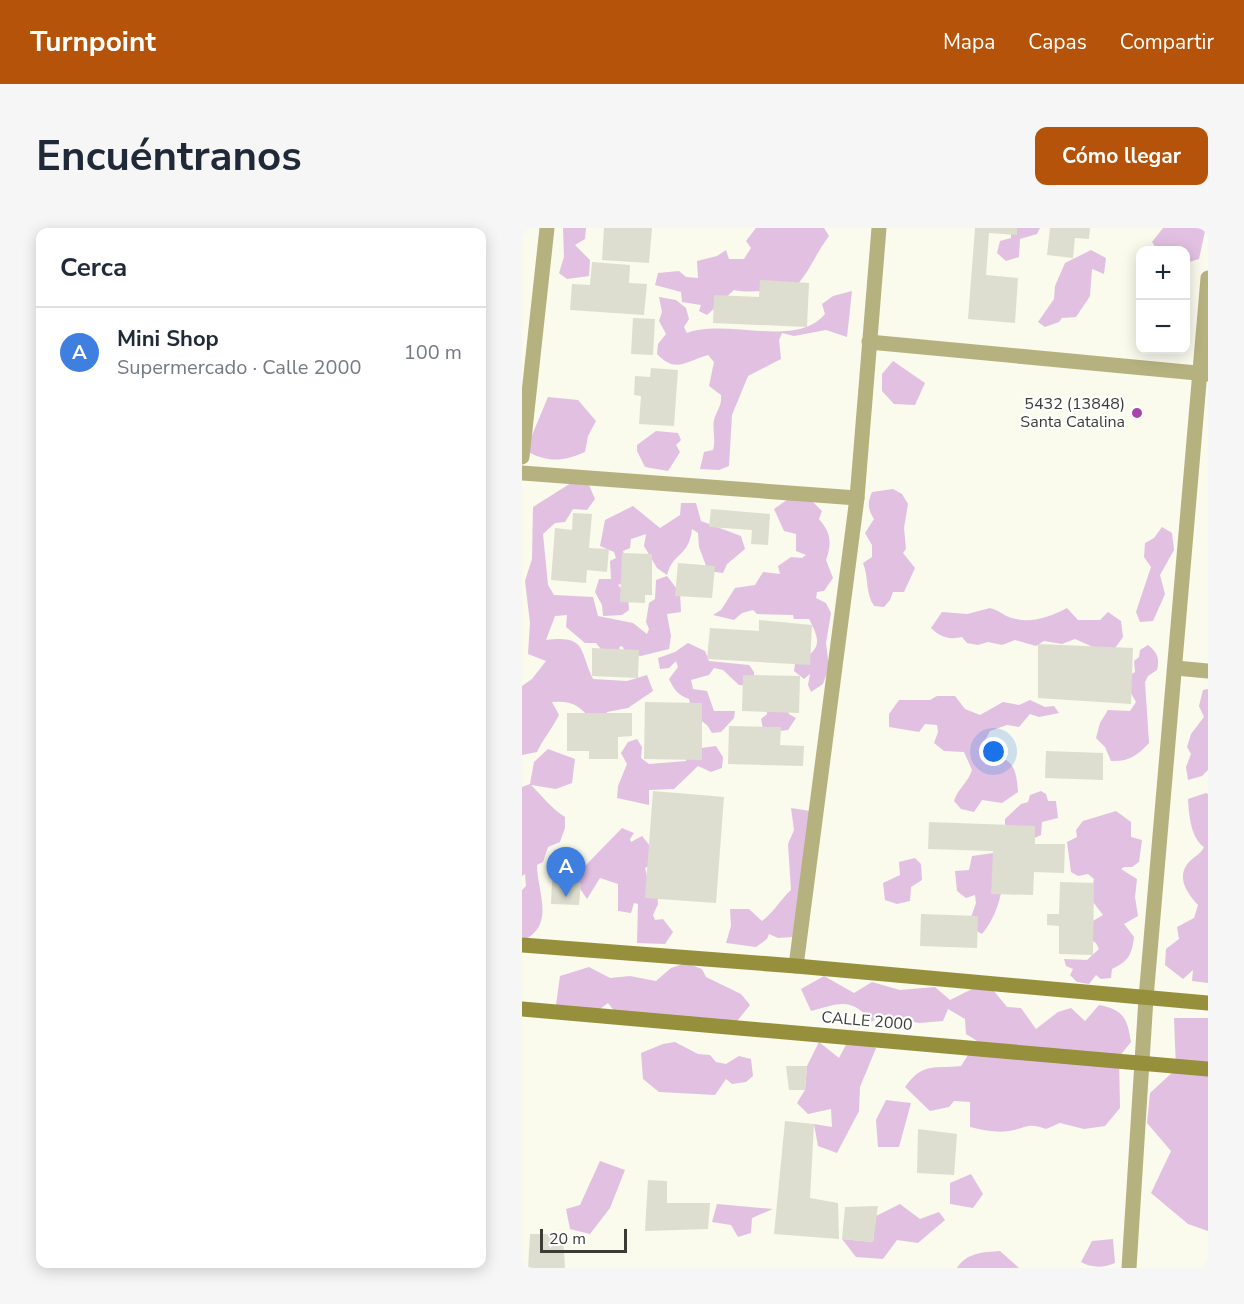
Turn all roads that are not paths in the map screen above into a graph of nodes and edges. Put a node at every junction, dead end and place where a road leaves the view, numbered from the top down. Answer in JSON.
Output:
{"nodes":[{"id":1,"x":547,"y":228,"type":"edge"},
{"id":2,"x":879,"y":228,"type":"edge"},
{"id":3,"x":1208,"y":278,"type":"edge"},
{"id":4,"x":869,"y":342,"type":"junction"},
{"id":5,"x":1205,"y":374,"type":"edge"},
{"id":6,"x":522,"y":457,"type":"edge"},
{"id":7,"x":522,"y":473,"type":"edge"},
{"id":8,"x":857,"y":498,"type":"junction"},
{"id":9,"x":1176,"y":668,"type":"junction"},
{"id":10,"x":1208,"y":671,"type":"edge"},
{"id":11,"x":522,"y":945,"type":"edge"},
{"id":12,"x":796,"y":966,"type":"junction"},
{"id":13,"x":1146,"y":998,"type":"junction"},
{"id":14,"x":1208,"y":1003,"type":"edge"},
{"id":15,"x":522,"y":1009,"type":"edge"},
{"id":16,"x":1144,"y":1063,"type":"junction"},
{"id":17,"x":1208,"y":1069,"type":"edge"},
{"id":18,"x":1129,"y":1268,"type":"edge"}],
"edges":[{"from":1,"to":6,"type":"street"},
{"from":2,"to":4,"type":"street"},
{"from":3,"to":5,"type":"street"},
{"from":4,"to":5,"type":"street"},
{"from":4,"to":8,"type":"street"},
{"from":5,"to":9,"type":"street"},
{"from":7,"to":8,"type":"street"},
{"from":8,"to":12,"type":"street"},
{"from":9,"to":10,"type":"street"},
{"from":9,"to":13,"type":"street"},
{"from":11,"to":12,"type":"street"},
{"from":12,"to":13,"type":"street"},
{"from":13,"to":14,"type":"street"},
{"from":13,"to":16,"type":"street"},
{"from":15,"to":16,"type":"street","name":"CALLE 2000"},
{"from":16,"to":17,"type":"street","name":"CALLE 2000"},
{"from":16,"to":18,"type":"street"}]}
